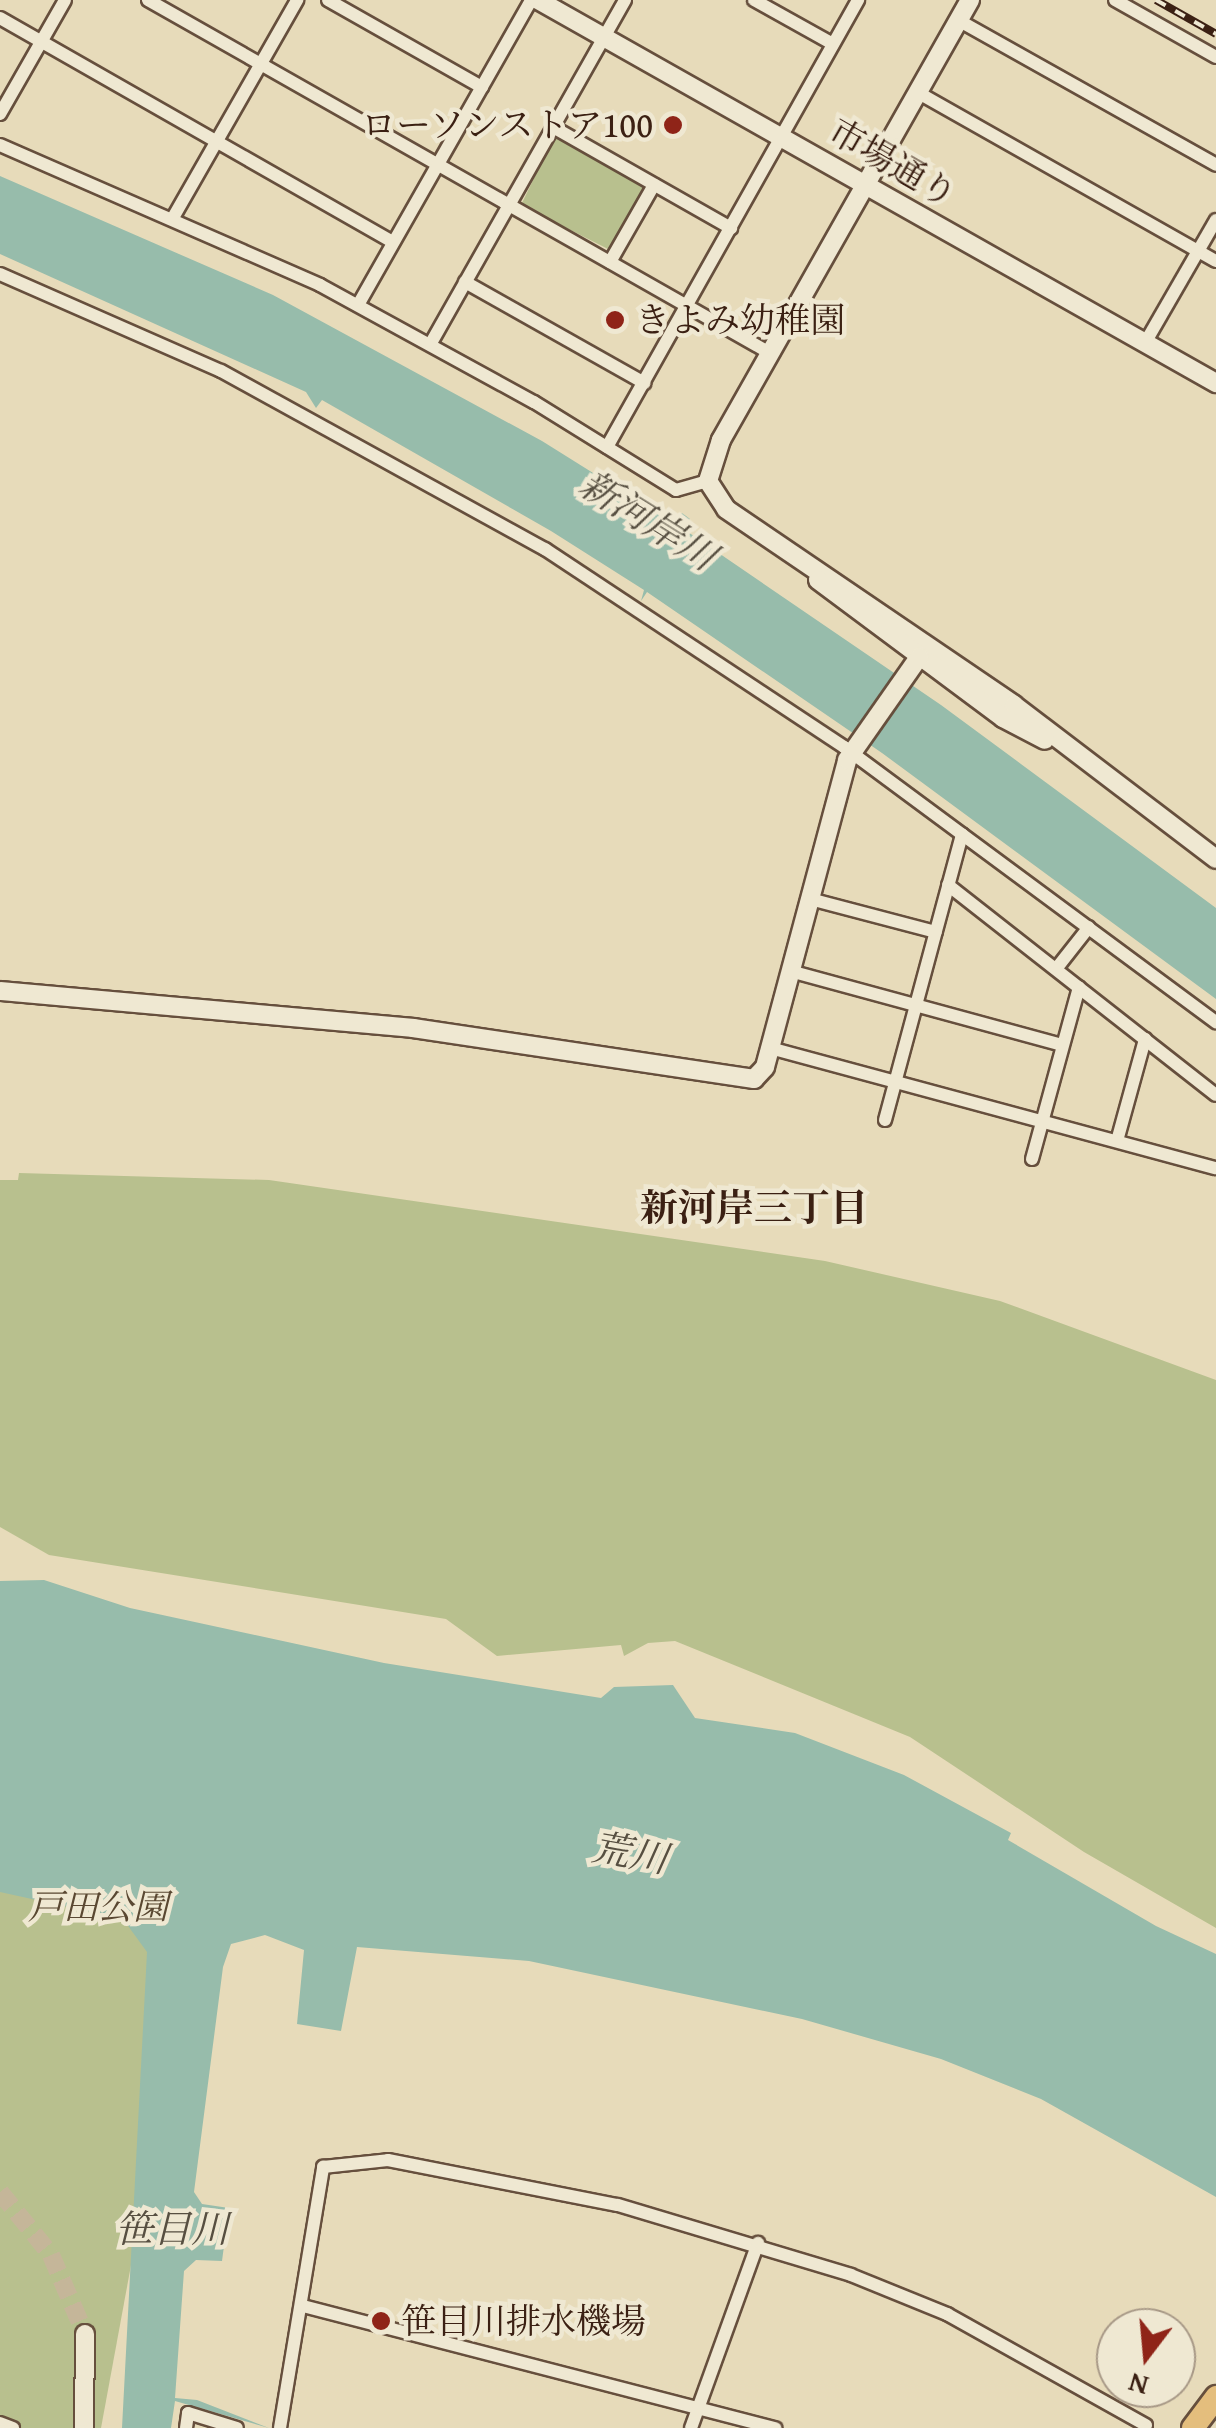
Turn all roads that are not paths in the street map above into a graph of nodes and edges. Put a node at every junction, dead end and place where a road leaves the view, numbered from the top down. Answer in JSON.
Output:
{"nodes":[{"id":1,"x":65,"y":0,"type":"edge"},
{"id":2,"x":148,"y":0,"type":"edge"},
{"id":3,"x":297,"y":0,"type":"edge"},
{"id":4,"x":328,"y":0,"type":"edge"},
{"id":5,"x":535,"y":0,"type":"edge"},
{"id":6,"x":625,"y":0,"type":"edge"},
{"id":7,"x":754,"y":0,"type":"edge"},
{"id":8,"x":858,"y":0,"type":"edge"},
{"id":9,"x":970,"y":0,"type":"edge"},
{"id":10,"x":1115,"y":0,"type":"edge"},
{"id":11,"x":0,"y":18,"type":"edge"},
{"id":12,"x":958,"y":20,"type":"junction"},
{"id":13,"x":604,"y":37,"type":"junction"},
{"id":14,"x":41,"y":42,"type":"junction"},
{"id":15,"x":833,"y":44,"type":"junction"},
{"id":16,"x":1216,"y":57,"type":"edge"},
{"id":17,"x":261,"y":64,"type":"junction"},
{"id":18,"x":482,"y":87,"type":"junction"},
{"id":19,"x":917,"y":92,"type":"junction"},
{"id":20,"x":4,"y":97,"type":"edge"},
{"id":21,"x":0,"y":114,"type":"edge"},
{"id":22,"x":553,"y":127,"type":"junction"},
{"id":23,"x":781,"y":137,"type":"junction"},
{"id":24,"x":216,"y":142,"type":"junction"},
{"id":25,"x":0,"y":145,"type":"edge"},
{"id":26,"x":438,"y":165,"type":"junction"},
{"id":27,"x":1216,"y":165,"type":"edge"},
{"id":28,"x":865,"y":184,"type":"junction"},
{"id":29,"x":654,"y":185,"type":"junction"},
{"id":30,"x":509,"y":204,"type":"junction"},
{"id":31,"x":174,"y":216,"type":"junction"},
{"id":32,"x":1216,"y":220,"type":"edge"},
{"id":33,"x":731,"y":228,"type":"junction"},
{"id":34,"x":393,"y":242,"type":"junction"},
{"id":35,"x":1198,"y":251,"type":"junction"},
{"id":36,"x":1216,"y":261,"type":"edge"},
{"id":37,"x":610,"y":262,"type":"junction"},
{"id":38,"x":0,"y":274,"type":"edge"},
{"id":39,"x":466,"y":282,"type":"junction"},
{"id":40,"x":358,"y":304,"type":"junction"},
{"id":41,"x":688,"y":306,"type":"junction"},
{"id":42,"x":431,"y":343,"type":"junction"},
{"id":43,"x":1145,"y":343,"type":"junction"},
{"id":44,"x":770,"y":353,"type":"junction"},
{"id":45,"x":644,"y":383,"type":"junction"},
{"id":46,"x":1216,"y":383,"type":"edge"},
{"id":47,"x":607,"y":447,"type":"junction"},
{"id":48,"x":708,"y":481,"type":"junction"},
{"id":49,"x":784,"y":546,"type":"junction"},
{"id":50,"x":916,"y":660,"type":"junction"},
{"id":51,"x":852,"y":752,"type":"junction"},
{"id":52,"x":1090,"y":764,"type":"junction"},
{"id":53,"x":962,"y":834,"type":"junction"},
{"id":54,"x":1216,"y":859,"type":"edge"},
{"id":55,"x":948,"y":884,"type":"junction"},
{"id":56,"x":810,"y":898,"type":"junction"},
{"id":57,"x":1089,"y":927,"type":"junction"},
{"id":58,"x":936,"y":932,"type":"junction"},
{"id":59,"x":1056,"y":970,"type":"junction"},
{"id":60,"x":790,"y":972,"type":"junction"},
{"id":61,"x":1079,"y":987,"type":"junction"},
{"id":62,"x":0,"y":991,"type":"edge"},
{"id":63,"x":917,"y":1005,"type":"junction"},
{"id":64,"x":1216,"y":1022,"type":"edge"},
{"id":65,"x":1145,"y":1040,"type":"junction"},
{"id":66,"x":1062,"y":1045,"type":"junction"},
{"id":67,"x":770,"y":1048,"type":"junction"},
{"id":68,"x":896,"y":1082,"type":"junction"},
{"id":69,"x":1216,"y":1095,"type":"edge"},
{"id":70,"x":885,"y":1120,"type":"dead end"},
{"id":71,"x":1042,"y":1121,"type":"junction"},
{"id":72,"x":1118,"y":1141,"type":"junction"},
{"id":73,"x":1032,"y":1159,"type":"dead end"},
{"id":74,"x":1216,"y":1168,"type":"edge"},
{"id":75,"x":758,"y":2243,"type":"junction"},
{"id":76,"x":303,"y":2306,"type":"junction"},
{"id":77,"x":85,"y":2334,"type":"tunnel mouth"},
{"id":78,"x":1216,"y":2397,"type":"edge"},
{"id":79,"x":698,"y":2408,"type":"junction"},
{"id":80,"x":0,"y":2423,"type":"edge"},
{"id":81,"x":1146,"y":2425,"type":"dead end"},
{"id":82,"x":14,"y":2428,"type":"edge"},
{"id":83,"x":84,"y":2428,"type":"edge"},
{"id":84,"x":186,"y":2428,"type":"edge"},
{"id":85,"x":237,"y":2428,"type":"edge"},
{"id":86,"x":280,"y":2428,"type":"edge"},
{"id":87,"x":692,"y":2428,"type":"edge"},
{"id":88,"x":776,"y":2428,"type":"edge"},
{"id":89,"x":1193,"y":2428,"type":"edge"}],
"edges":[{"from":1,"to":14,"type":"street"},
{"from":2,"to":17,"type":"street"},
{"from":3,"to":17,"type":"street"},
{"from":4,"to":18,"type":"street"},
{"from":5,"to":13,"type":"street","name":"市場通り"},
{"from":5,"to":18,"type":"street"},
{"from":6,"to":13,"type":"street"},
{"from":7,"to":15,"type":"street"},
{"from":8,"to":15,"type":"street"},
{"from":9,"to":12,"type":"street"},
{"from":10,"to":16,"type":"street"},
{"from":11,"to":14,"type":"street"},
{"from":12,"to":19,"type":"street"},
{"from":12,"to":27,"type":"street"},
{"from":13,"to":22,"type":"street"},
{"from":13,"to":23,"type":"street","name":"市場通り"},
{"from":14,"to":20,"type":"street"},
{"from":14,"to":24,"type":"street"},
{"from":15,"to":23,"type":"street"},
{"from":17,"to":24,"type":"street"},
{"from":17,"to":26,"type":"street"},
{"from":18,"to":26,"type":"street"},
{"from":19,"to":28,"type":"street"},
{"from":19,"to":35,"type":"street"},
{"from":20,"to":21,"type":"street"},
{"from":22,"to":29,"type":"street"},
{"from":22,"to":30,"type":"street"},
{"from":23,"to":28,"type":"street","name":"市場通り"},
{"from":23,"to":33,"type":"street"},
{"from":24,"to":31,"type":"street"},
{"from":24,"to":34,"type":"street"},
{"from":25,"to":31,"type":"street"},
{"from":26,"to":30,"type":"street"},
{"from":26,"to":34,"type":"street"},
{"from":28,"to":43,"type":"street","name":"市場通り"},
{"from":28,"to":44,"type":"street"},
{"from":29,"to":33,"type":"street"},
{"from":29,"to":37,"type":"street"},
{"from":30,"to":37,"type":"street"},
{"from":30,"to":39,"type":"street"},
{"from":31,"to":40,"type":"street"},
{"from":32,"to":35,"type":"street"},
{"from":33,"to":41,"type":"street"},
{"from":34,"to":40,"type":"street"},
{"from":35,"to":36,"type":"street"},
{"from":35,"to":43,"type":"street"},
{"from":37,"to":41,"type":"street"},
{"from":38,"to":51,"type":"street"},
{"from":39,"to":42,"type":"street"},
{"from":39,"to":45,"type":"street"},
{"from":40,"to":42,"type":"street"},
{"from":41,"to":44,"type":"street"},
{"from":41,"to":45,"type":"street"},
{"from":42,"to":47,"type":"street"},
{"from":43,"to":46,"type":"street","name":"市場通り"},
{"from":44,"to":48,"type":"street"},
{"from":45,"to":47,"type":"street"},
{"from":47,"to":48,"type":"street"},
{"from":48,"to":49,"type":"street"},
{"from":49,"to":50,"type":"street"},
{"from":49,"to":52,"type":"street"},
{"from":50,"to":51,"type":"street"},
{"from":50,"to":52,"type":"street"},
{"from":51,"to":53,"type":"street"},
{"from":51,"to":56,"type":"street"},
{"from":52,"to":54,"type":"street"},
{"from":53,"to":55,"type":"street"},
{"from":53,"to":57,"type":"street"},
{"from":55,"to":58,"type":"street"},
{"from":55,"to":59,"type":"street"},
{"from":56,"to":58,"type":"street"},
{"from":56,"to":60,"type":"street"},
{"from":57,"to":59,"type":"street"},
{"from":57,"to":64,"type":"street"},
{"from":58,"to":63,"type":"street"},
{"from":59,"to":61,"type":"street"},
{"from":60,"to":63,"type":"street"},
{"from":60,"to":67,"type":"street"},
{"from":61,"to":65,"type":"street"},
{"from":61,"to":66,"type":"street"},
{"from":62,"to":67,"type":"street"},
{"from":63,"to":66,"type":"street"},
{"from":63,"to":68,"type":"street"},
{"from":65,"to":69,"type":"street"},
{"from":65,"to":72,"type":"street"},
{"from":66,"to":71,"type":"street"},
{"from":67,"to":68,"type":"street"},
{"from":68,"to":70,"type":"street"},
{"from":68,"to":71,"type":"street"},
{"from":71,"to":72,"type":"street"},
{"from":71,"to":73,"type":"street"},
{"from":72,"to":74,"type":"street"},
{"from":75,"to":76,"type":"street"},
{"from":75,"to":79,"type":"street"},
{"from":75,"to":81,"type":"street"},
{"from":76,"to":79,"type":"street"},
{"from":76,"to":86,"type":"street"},
{"from":77,"to":83,"type":"street"},
{"from":78,"to":89,"type":"highway"},
{"from":79,"to":87,"type":"street"},
{"from":79,"to":88,"type":"street"},
{"from":80,"to":82,"type":"street"},
{"from":84,"to":85,"type":"street"}]}
